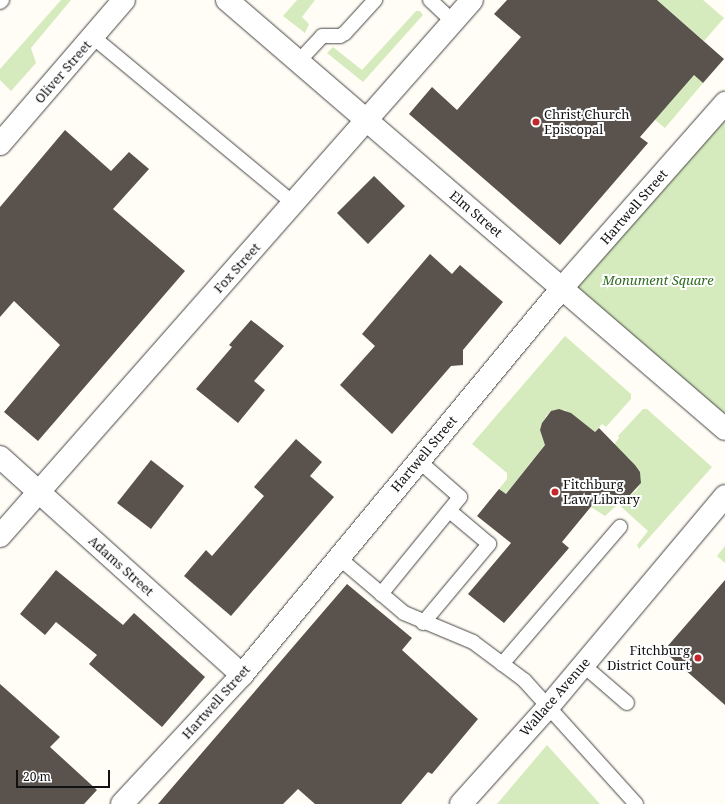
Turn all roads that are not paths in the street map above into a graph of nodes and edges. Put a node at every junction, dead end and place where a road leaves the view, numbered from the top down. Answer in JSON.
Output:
{"nodes":[{"id":1,"x":124,"y":0,"type":"edge"},
{"id":2,"x":227,"y":0,"type":"edge"},
{"id":3,"x":375,"y":0,"type":"edge"},
{"id":4,"x":430,"y":0,"type":"edge"},
{"id":5,"x":472,"y":0,"type":"edge"},
{"id":6,"x":454,"y":22,"type":"junction"},
{"id":7,"x":93,"y":37,"type":"junction"},
{"id":8,"x":298,"y":62,"type":"junction"},
{"id":9,"x":725,"y":103,"type":"edge"},
{"id":10,"x":367,"y":122,"type":"junction"},
{"id":11,"x":0,"y":144,"type":"edge"},
{"id":12,"x":294,"y":204,"type":"junction"},
{"id":13,"x":562,"y":288,"type":"junction"},
{"id":14,"x":725,"y":429,"type":"edge"},
{"id":15,"x":0,"y":457,"type":"edge"},
{"id":16,"x":419,"y":461,"type":"junction"},
{"id":17,"x":39,"y":491,"type":"junction"},
{"id":18,"x":725,"y":496,"type":"edge"},
{"id":19,"x":451,"y":512,"type":"junction"},
{"id":20,"x":620,"y":527,"type":"dead end"},
{"id":21,"x":0,"y":536,"type":"edge"},
{"id":22,"x":339,"y":558,"type":"junction"},
{"id":23,"x":381,"y":594,"type":"junction"},
{"id":24,"x":424,"y":623,"type":"junction"},
{"id":25,"x":502,"y":664,"type":"junction"},
{"id":26,"x":583,"y":665,"type":"junction"},
{"id":27,"x":242,"y":675,"type":"junction"},
{"id":28,"x":627,"y":703,"type":"dead end"},
{"id":29,"x":549,"y":706,"type":"junction"},
{"id":30,"x":122,"y":804,"type":"edge"},
{"id":31,"x":461,"y":804,"type":"edge"},
{"id":32,"x":636,"y":804,"type":"edge"}],
"edges":[{"from":1,"to":7,"type":"street","name":"Oliver Street"},
{"from":2,"to":8,"type":"street","name":"Elm Street"},
{"from":3,"to":8,"type":"lane"},
{"from":4,"to":6,"type":"lane"},
{"from":5,"to":6,"type":"street","name":"Fox Street"},
{"from":6,"to":10,"type":"street","name":"Fox Street"},
{"from":7,"to":11,"type":"street","name":"Oliver Street"},
{"from":7,"to":12,"type":"lane"},
{"from":8,"to":10,"type":"street","name":"Elm Street"},
{"from":9,"to":13,"type":"street","name":"Hartwell Street"},
{"from":10,"to":12,"type":"street","name":"Fox Street"},
{"from":10,"to":13,"type":"street","name":"Elm Street"},
{"from":12,"to":17,"type":"street","name":"Fox Street"},
{"from":13,"to":14,"type":"street","name":"Elm Street"},
{"from":13,"to":16,"type":"street","name":"Hartwell Street"},
{"from":15,"to":17,"type":"street","name":"Adams Street"},
{"from":16,"to":19,"type":"lane"},
{"from":16,"to":22,"type":"street","name":"Hartwell Street"},
{"from":17,"to":21,"type":"street","name":"Fox Street"},
{"from":17,"to":27,"type":"street","name":"Adams Street"},
{"from":18,"to":26,"type":"street","name":"Wallace Avenue"},
{"from":19,"to":23,"type":"lane"},
{"from":19,"to":24,"type":"lane"},
{"from":20,"to":25,"type":"lane"},
{"from":22,"to":23,"type":"lane"},
{"from":22,"to":27,"type":"street","name":"Hartwell Street"},
{"from":23,"to":24,"type":"lane"},
{"from":24,"to":25,"type":"lane"},
{"from":25,"to":29,"type":"lane"},
{"from":26,"to":28,"type":"lane"},
{"from":26,"to":29,"type":"street","name":"Wallace Avenue"},
{"from":27,"to":30,"type":"street","name":"Hartwell Street"},
{"from":29,"to":31,"type":"street","name":"Wallace Avenue"},
{"from":29,"to":32,"type":"lane"}]}
